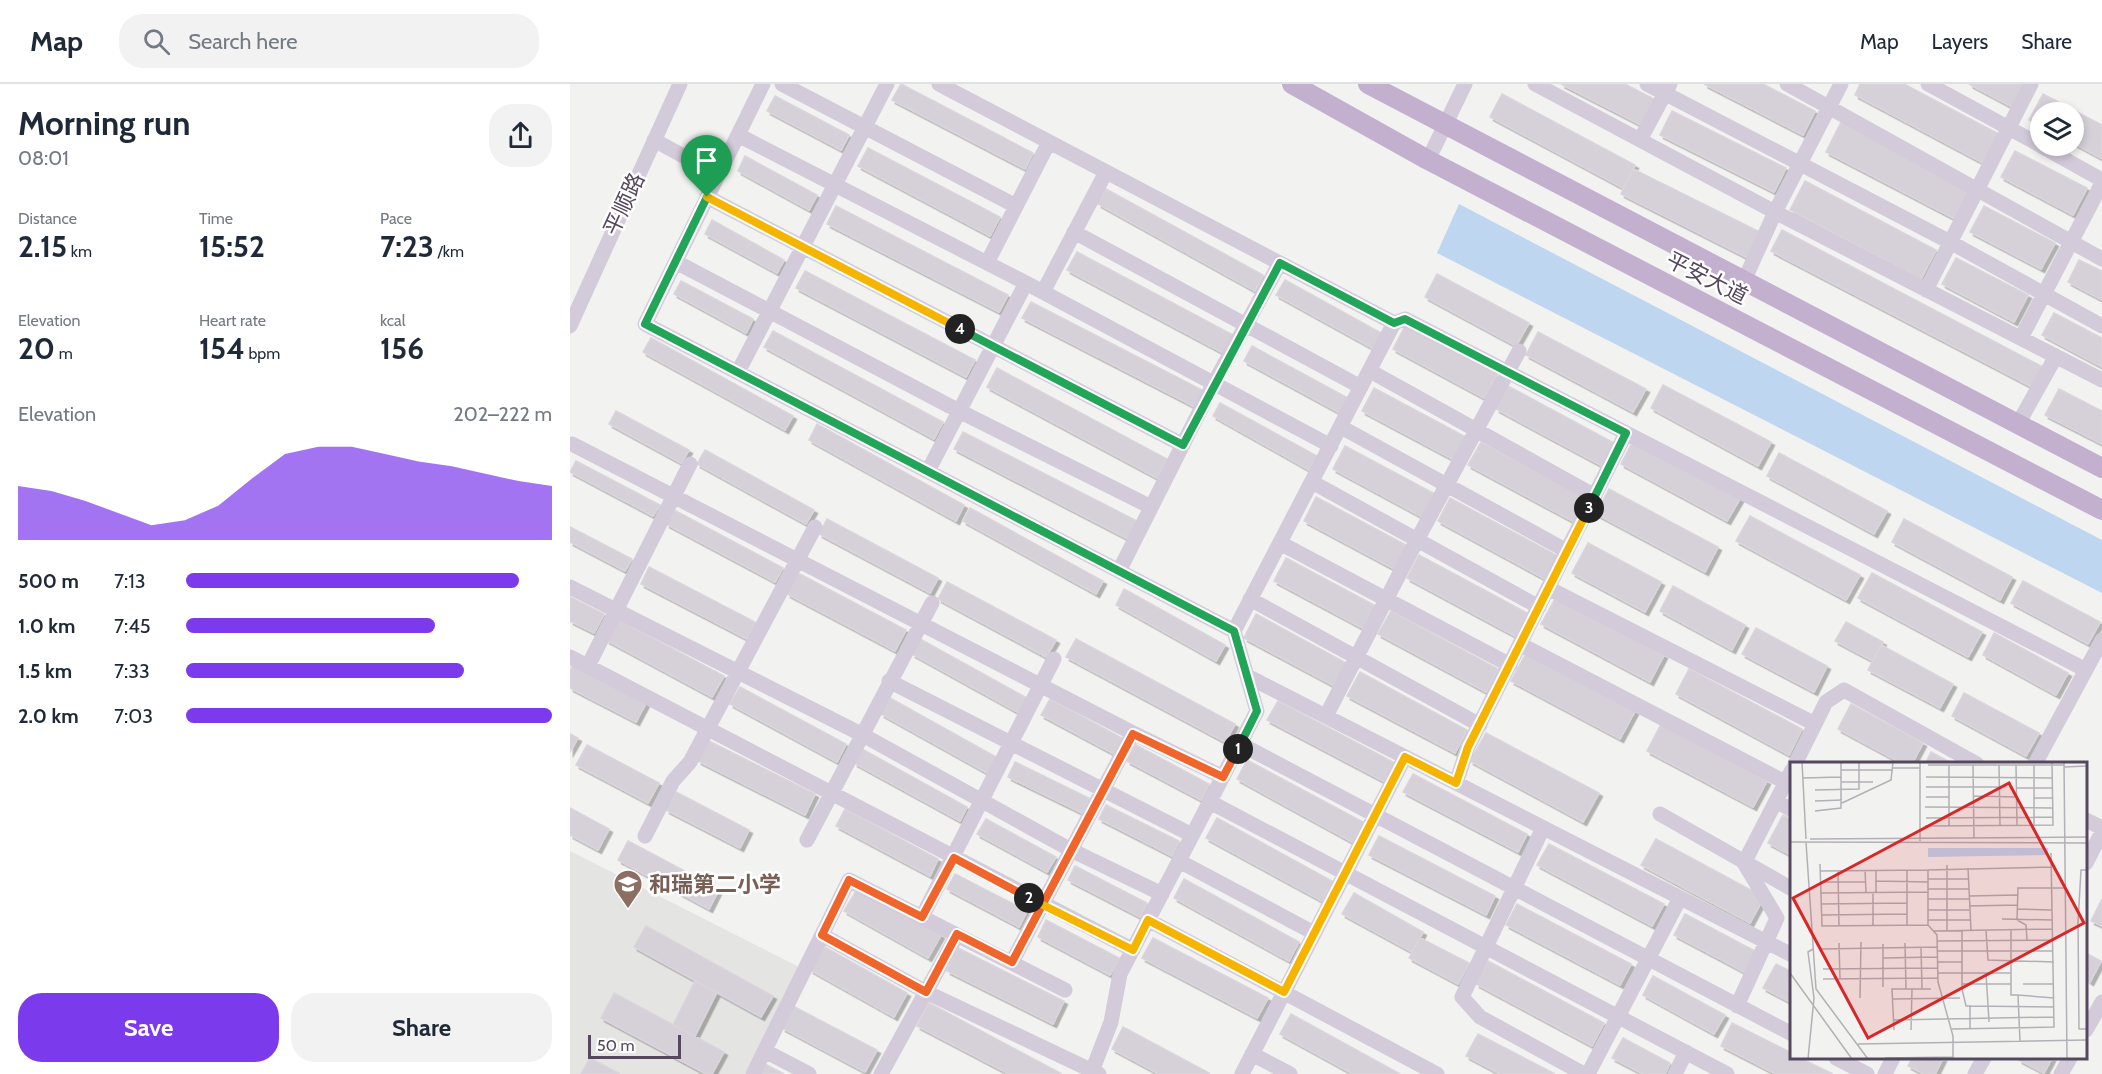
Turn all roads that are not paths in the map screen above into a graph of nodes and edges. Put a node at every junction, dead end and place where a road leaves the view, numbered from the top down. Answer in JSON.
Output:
{"nodes":[{"id":1,"x":680,"y":84,"type":"edge"},
{"id":2,"x":763,"y":84,"type":"edge"},
{"id":3,"x":782,"y":84,"type":"edge"},
{"id":4,"x":887,"y":84,"type":"edge"},
{"id":5,"x":939,"y":84,"type":"edge"},
{"id":6,"x":1292,"y":84,"type":"edge"},
{"id":7,"x":1368,"y":84,"type":"edge"},
{"id":8,"x":1465,"y":84,"type":"edge"},
{"id":9,"x":1535,"y":84,"type":"edge"},
{"id":10,"x":1647,"y":84,"type":"edge"},
{"id":11,"x":1787,"y":84,"type":"edge"},
{"id":12,"x":1841,"y":84,"type":"edge"},
{"id":13,"x":1928,"y":84,"type":"edge"},
{"id":14,"x":2031,"y":84,"type":"edge"},
{"id":15,"x":1667,"y":89,"type":"edge"},
{"id":16,"x":1830,"y":106,"type":"junction"},
{"id":17,"x":1444,"y":123,"type":"junction"},
{"id":18,"x":865,"y":127,"type":"junction"},
{"id":19,"x":2009,"y":127,"type":"junction"},
{"id":20,"x":738,"y":135,"type":"junction"},
{"id":21,"x":2030,"y":139,"type":"edge"},
{"id":22,"x":654,"y":140,"type":"junction"},
{"id":23,"x":1640,"y":140,"type":"junction"},
{"id":24,"x":1049,"y":142,"type":"junction"},
{"id":25,"x":2060,"y":156,"type":"edge"},
{"id":26,"x":1428,"y":160,"type":"junction"},
{"id":27,"x":1799,"y":164,"type":"junction"},
{"id":28,"x":1106,"y":172,"type":"junction"},
{"id":29,"x":718,"y":175,"type":"junction"},
{"id":30,"x":2102,"y":181,"type":"edge"},
{"id":31,"x":835,"y":184,"type":"junction"},
{"id":32,"x":1978,"y":188,"type":"junction"},
{"id":33,"x":707,"y":197,"type":"junction"},
{"id":34,"x":1016,"y":206,"type":"junction"},
{"id":35,"x":1775,"y":212,"type":"junction"},
{"id":36,"x":1074,"y":232,"type":"junction"},
{"id":37,"x":1950,"y":242,"type":"junction"},
{"id":38,"x":2070,"y":243,"type":"junction"},
{"id":39,"x":802,"y":249,"type":"junction"},
{"id":40,"x":2102,"y":259,"type":"edge"},
{"id":41,"x":676,"y":262,"type":"junction"},
{"id":42,"x":987,"y":263,"type":"junction"},
{"id":43,"x":1280,"y":263,"type":"junction"},
{"id":44,"x":1744,"y":281,"type":"junction"},
{"id":45,"x":1026,"y":283,"type":"junction"},
{"id":46,"x":1926,"y":290,"type":"junction"},
{"id":47,"x":1043,"y":292,"type":"junction"},
{"id":48,"x":2044,"y":293,"type":"junction"},
{"id":49,"x":769,"y":312,"type":"junction"},
{"id":50,"x":1394,"y":323,"type":"junction"},
{"id":51,"x":570,"y":326,"type":"edge"},
{"id":52,"x":1246,"y":326,"type":"junction"},
{"id":53,"x":2102,"y":326,"type":"edge"},
{"id":54,"x":2021,"y":338,"type":"junction"},
{"id":55,"x":993,"y":346,"type":"junction"},
{"id":56,"x":1519,"y":351,"type":"dead end"},
{"id":57,"x":2056,"y":356,"type":"junction"},
{"id":58,"x":1370,"y":371,"type":"junction"},
{"id":59,"x":738,"y":372,"type":"junction"},
{"id":60,"x":1507,"y":373,"type":"junction"},
{"id":61,"x":2102,"y":380,"type":"edge"},
{"id":62,"x":1214,"y":383,"type":"junction"},
{"id":63,"x":1361,"y":387,"type":"junction"},
{"id":64,"x":959,"y":411,"type":"junction"},
{"id":65,"x":2018,"y":424,"type":"junction"},
{"id":66,"x":1341,"y":428,"type":"junction"},
{"id":67,"x":1477,"y":430,"type":"junction"},
{"id":68,"x":1626,"y":433,"type":"junction"},
{"id":69,"x":572,"y":444,"type":"dead end"},
{"id":70,"x":1183,"y":445,"type":"junction"},
{"id":71,"x":1331,"y":446,"type":"junction"},
{"id":72,"x":690,"y":464,"type":"dead end"},
{"id":73,"x":2102,"y":468,"type":"edge"},
{"id":74,"x":928,"y":471,"type":"junction"},
{"id":75,"x":1312,"y":482,"type":"junction"},
{"id":76,"x":1447,"y":485,"type":"junction"},
{"id":77,"x":1595,"y":496,"type":"junction"},
{"id":78,"x":674,"y":497,"type":"junction"},
{"id":79,"x":1151,"y":507,"type":"junction"},
{"id":80,"x":2102,"y":510,"type":"edge"},
{"id":81,"x":815,"y":526,"type":"dead end"},
{"id":82,"x":1417,"y":540,"type":"junction"},
{"id":83,"x":1280,"y":543,"type":"junction"},
{"id":84,"x":1567,"y":551,"type":"junction"},
{"id":85,"x":796,"y":560,"type":"junction"},
{"id":86,"x":1119,"y":571,"type":"junction"},
{"id":87,"x":570,"y":587,"type":"edge"},
{"id":88,"x":1548,"y":588,"type":"junction"},
{"id":89,"x":1250,"y":599,"type":"junction"},
{"id":90,"x":1386,"y":599,"type":"junction"},
{"id":91,"x":932,"y":603,"type":"dead end"},
{"id":92,"x":1539,"y":607,"type":"junction"},
{"id":93,"x":616,"y":611,"type":"junction"},
{"id":94,"x":919,"y":623,"type":"junction"},
{"id":95,"x":1234,"y":631,"type":"junction"},
{"id":96,"x":2102,"y":640,"type":"edge"},
{"id":97,"x":1520,"y":644,"type":"junction"},
{"id":98,"x":570,"y":657,"type":"edge"},
{"id":99,"x":1357,"y":658,"type":"junction"},
{"id":100,"x":1054,"y":659,"type":"dead end"},
{"id":101,"x":1510,"y":665,"type":"junction"},
{"id":102,"x":588,"y":666,"type":"junction"},
{"id":103,"x":2086,"y":670,"type":"junction"},
{"id":104,"x":737,"y":672,"type":"junction"},
{"id":105,"x":1247,"y":676,"type":"junction"},
{"id":106,"x":889,"y":681,"type":"junction"},
{"id":107,"x":1040,"y":686,"type":"junction"},
{"id":108,"x":1326,"y":717,"type":"junction"},
{"id":109,"x":1815,"y":724,"type":"junction"},
{"id":110,"x":1480,"y":725,"type":"junction"},
{"id":111,"x":708,"y":729,"type":"junction"},
{"id":112,"x":861,"y":734,"type":"junction"},
{"id":113,"x":1133,"y":734,"type":"junction"},
{"id":114,"x":1012,"y":744,"type":"junction"},
{"id":115,"x":1240,"y":744,"type":"junction"},
{"id":116,"x":1405,"y":757,"type":"junction"},
{"id":117,"x":1796,"y":762,"type":"edge"},
{"id":118,"x":1973,"y":762,"type":"edge"},
{"id":119,"x":2036,"y":762,"type":"edge"},
{"id":120,"x":1788,"y":776,"type":"edge"},
{"id":121,"x":1223,"y":777,"type":"junction"},
{"id":122,"x":1456,"y":783,"type":"junction"},
{"id":123,"x":1103,"y":790,"type":"junction"},
{"id":124,"x":831,"y":794,"type":"junction"},
{"id":125,"x":983,"y":801,"type":"junction"},
{"id":126,"x":1776,"y":801,"type":"junction"},
{"id":127,"x":1210,"y":802,"type":"junction"},
{"id":128,"x":1790,"y":809,"type":"edge"},
{"id":129,"x":1376,"y":814,"type":"junction"},
{"id":130,"x":1660,"y":814,"type":"dead end"},
{"id":131,"x":2087,"y":821,"type":"edge"},
{"id":132,"x":1543,"y":828,"type":"junction"},
{"id":133,"x":2102,"y":830,"type":"edge"},
{"id":134,"x":1192,"y":835,"type":"junction"},
{"id":135,"x":645,"y":836,"type":"dead end"},
{"id":136,"x":807,"y":840,"type":"dead end"},
{"id":137,"x":1071,"y":850,"type":"junction"},
{"id":138,"x":954,"y":858,"type":"junction"},
{"id":139,"x":2087,"y":859,"type":"edge"},
{"id":140,"x":1179,"y":861,"type":"junction"},
{"id":141,"x":1744,"y":863,"type":"junction"},
{"id":142,"x":1344,"y":875,"type":"junction"},
{"id":143,"x":1514,"y":887,"type":"junction"},
{"id":144,"x":1790,"y":888,"type":"edge"},
{"id":145,"x":1162,"y":894,"type":"junction"},
{"id":146,"x":1680,"y":898,"type":"junction"},
{"id":147,"x":1042,"y":905,"type":"junction"},
{"id":148,"x":922,"y":917,"type":"junction"},
{"id":149,"x":1148,"y":920,"type":"junction"},
{"id":150,"x":1314,"y":933,"type":"junction"},
{"id":151,"x":957,"y":934,"type":"junction"},
{"id":152,"x":822,"y":935,"type":"junction"},
{"id":153,"x":1766,"y":943,"type":"junction"},
{"id":154,"x":1486,"y":947,"type":"junction"},
{"id":155,"x":1133,"y":950,"type":"junction"},
{"id":156,"x":1790,"y":955,"type":"edge"},
{"id":157,"x":1649,"y":957,"type":"junction"},
{"id":158,"x":1012,"y":962,"type":"junction"},
{"id":159,"x":1065,"y":990,"type":"dead end"},
{"id":160,"x":926,"y":992,"type":"junction"},
{"id":161,"x":1284,"y":992,"type":"junction"},
{"id":162,"x":2102,"y":1002,"type":"edge"},
{"id":163,"x":1737,"y":1006,"type":"junction"},
{"id":164,"x":1619,"y":1016,"type":"junction"},
{"id":165,"x":2087,"y":1027,"type":"edge"},
{"id":166,"x":1790,"y":1033,"type":"edge"},
{"id":167,"x":765,"y":1051,"type":"junction"},
{"id":168,"x":1686,"y":1052,"type":"junction"},
{"id":169,"x":1252,"y":1054,"type":"junction"},
{"id":170,"x":1838,"y":1059,"type":"edge"},
{"id":171,"x":1892,"y":1059,"type":"edge"},
{"id":172,"x":1984,"y":1059,"type":"edge"},
{"id":173,"x":2069,"y":1059,"type":"edge"},
{"id":174,"x":1416,"y":1069,"type":"edge"},
{"id":175,"x":1094,"y":1073,"type":"edge"},
{"id":176,"x":753,"y":1074,"type":"edge"},
{"id":177,"x":809,"y":1074,"type":"edge"},
{"id":178,"x":881,"y":1074,"type":"edge"},
{"id":179,"x":1242,"y":1074,"type":"edge"},
{"id":180,"x":1290,"y":1074,"type":"edge"},
{"id":181,"x":1437,"y":1074,"type":"edge"},
{"id":182,"x":1584,"y":1074,"type":"edge"},
{"id":183,"x":1588,"y":1074,"type":"edge"},
{"id":184,"x":1675,"y":1074,"type":"edge"},
{"id":185,"x":1727,"y":1074,"type":"edge"},
{"id":186,"x":1867,"y":1074,"type":"edge"},
{"id":187,"x":1885,"y":1074,"type":"edge"},
{"id":188,"x":1976,"y":1074,"type":"edge"},
{"id":189,"x":2061,"y":1074,"type":"edge"}],
"edges":[{"from":1,"to":22,"type":"street","name":"平顺路"},
{"from":2,"to":20,"type":"street"},
{"from":3,"to":18,"type":"street"},
{"from":4,"to":18,"type":"street"},
{"from":5,"to":24,"type":"street"},
{"from":6,"to":26,"type":"main road","name":"平安大道"},
{"from":7,"to":17,"type":"main road","name":"平安大道"},
{"from":8,"to":17,"type":"street"},
{"from":9,"to":23,"type":"street"},
{"from":10,"to":15,"type":"street"},
{"from":11,"to":16,"type":"street"},
{"from":12,"to":16,"type":"street"},
{"from":13,"to":19,"type":"street"},
{"from":14,"to":19,"type":"street"},
{"from":15,"to":23,"type":"street"},
{"from":15,"to":27,"type":"street"},
{"from":16,"to":27,"type":"street"},
{"from":16,"to":32,"type":"street"},
{"from":17,"to":26,"type":"street"},
{"from":17,"to":44,"type":"main road","name":"平安大道"},
{"from":18,"to":31,"type":"street"},
{"from":18,"to":34,"type":"street"},
{"from":19,"to":21,"type":"street"},
{"from":19,"to":32,"type":"street"},
{"from":20,"to":29,"type":"street"},
{"from":20,"to":31,"type":"street"},
{"from":22,"to":29,"type":"street"},
{"from":22,"to":51,"type":"street","name":"平顺路"},
{"from":23,"to":35,"type":"street"},
{"from":24,"to":28,"type":"street"},
{"from":24,"to":34,"type":"street"},
{"from":25,"to":30,"type":"street"},
{"from":26,"to":80,"type":"main road","name":"平安大道"},
{"from":27,"to":35,"type":"street"},
{"from":27,"to":37,"type":"street"},
{"from":28,"to":36,"type":"street"},
{"from":28,"to":43,"type":"street"},
{"from":29,"to":33,"type":"street"},
{"from":30,"to":38,"type":"street"},
{"from":31,"to":39,"type":"street"},
{"from":31,"to":42,"type":"street"},
{"from":32,"to":37,"type":"street"},
{"from":32,"to":38,"type":"street"},
{"from":33,"to":39,"type":"street"},
{"from":33,"to":41,"type":"street"},
{"from":34,"to":42,"type":"street"},
{"from":35,"to":44,"type":"street"},
{"from":35,"to":46,"type":"street"},
{"from":36,"to":47,"type":"street"},
{"from":36,"to":52,"type":"street"},
{"from":37,"to":46,"type":"street"},
{"from":37,"to":48,"type":"street"},
{"from":38,"to":40,"type":"street"},
{"from":38,"to":48,"type":"street"},
{"from":39,"to":49,"type":"street"},
{"from":39,"to":55,"type":"street"},
{"from":41,"to":49,"type":"street"},
{"from":41,"to":59,"type":"street"},
{"from":42,"to":45,"type":"street"},
{"from":43,"to":50,"type":"street"},
{"from":43,"to":52,"type":"street"},
{"from":44,"to":65,"type":"main road","name":"平安大道"},
{"from":45,"to":47,"type":"street"},
{"from":45,"to":55,"type":"street"},
{"from":46,"to":54,"type":"street"},
{"from":47,"to":62,"type":"street"},
{"from":48,"to":53,"type":"street"},
{"from":48,"to":54,"type":"street"},
{"from":49,"to":59,"type":"street"},
{"from":49,"to":64,"type":"street"},
{"from":50,"to":58,"type":"street"},
{"from":50,"to":60,"type":"street"},
{"from":52,"to":62,"type":"street"},
{"from":52,"to":63,"type":"street"},
{"from":54,"to":57,"type":"street"},
{"from":55,"to":64,"type":"street"},
{"from":55,"to":70,"type":"street"},
{"from":56,"to":60,"type":"street"},
{"from":57,"to":61,"type":"street"},
{"from":57,"to":65,"type":"street"},
{"from":58,"to":63,"type":"street"},
{"from":58,"to":67,"type":"street"},
{"from":59,"to":74,"type":"street"},
{"from":60,"to":67,"type":"street"},
{"from":60,"to":68,"type":"street"},
{"from":62,"to":70,"type":"street"},
{"from":62,"to":71,"type":"street"},
{"from":63,"to":66,"type":"street"},
{"from":64,"to":74,"type":"street"},
{"from":64,"to":79,"type":"street"},
{"from":65,"to":73,"type":"main road","name":"平安大道"},
{"from":66,"to":71,"type":"street"},
{"from":66,"to":76,"type":"street"},
{"from":67,"to":76,"type":"street"},
{"from":67,"to":77,"type":"street"},
{"from":68,"to":77,"type":"street"},
{"from":68,"to":103,"type":"street"},
{"from":69,"to":78,"type":"street"},
{"from":70,"to":79,"type":"street"},
{"from":71,"to":75,"type":"street"},
{"from":72,"to":78,"type":"street"},
{"from":74,"to":86,"type":"street"},
{"from":75,"to":82,"type":"street"},
{"from":75,"to":83,"type":"street"},
{"from":76,"to":82,"type":"street"},
{"from":76,"to":84,"type":"street"},
{"from":77,"to":84,"type":"street"},
{"from":78,"to":85,"type":"street"},
{"from":78,"to":93,"type":"street"},
{"from":79,"to":86,"type":"street"},
{"from":81,"to":85,"type":"street"},
{"from":82,"to":90,"type":"street"},
{"from":82,"to":92,"type":"street"},
{"from":83,"to":89,"type":"street"},
{"from":83,"to":90,"type":"street"},
{"from":84,"to":88,"type":"street"},
{"from":85,"to":94,"type":"street"},
{"from":85,"to":104,"type":"street"},
{"from":86,"to":95,"type":"street"},
{"from":87,"to":93,"type":"street"},
{"from":88,"to":92,"type":"street"},
{"from":88,"to":109,"type":"street"},
{"from":89,"to":95,"type":"street"},
{"from":89,"to":99,"type":"street"},
{"from":90,"to":99,"type":"street"},
{"from":90,"to":101,"type":"street"},
{"from":91,"to":94,"type":"street"},
{"from":92,"to":97,"type":"street"},
{"from":93,"to":102,"type":"street"},
{"from":93,"to":104,"type":"street"},
{"from":94,"to":106,"type":"street"},
{"from":94,"to":107,"type":"street"},
{"from":95,"to":105,"type":"street"},
{"from":96,"to":103,"type":"street"},
{"from":97,"to":101,"type":"street"},
{"from":97,"to":120,"type":"street"},
{"from":98,"to":102,"type":"street"},
{"from":99,"to":108,"type":"street"},
{"from":99,"to":110,"type":"street"},
{"from":100,"to":107,"type":"street"},
{"from":101,"to":110,"type":"street"},
{"from":102,"to":111,"type":"street"},
{"from":103,"to":119,"type":"street"},
{"from":104,"to":111,"type":"street"},
{"from":104,"to":112,"type":"street"},
{"from":105,"to":108,"type":"street"},
{"from":105,"to":115,"type":"street"},
{"from":106,"to":112,"type":"street"},
{"from":106,"to":114,"type":"street"},
{"from":107,"to":113,"type":"street"},
{"from":107,"to":114,"type":"street"},
{"from":108,"to":116,"type":"street"},
{"from":109,"to":117,"type":"street"},
{"from":109,"to":118,"type":"street"},
{"from":110,"to":122,"type":"street"},
{"from":111,"to":124,"type":"street"},
{"from":111,"to":135,"type":"street"},
{"from":112,"to":124,"type":"street"},
{"from":112,"to":125,"type":"street"},
{"from":113,"to":121,"type":"street"},
{"from":113,"to":123,"type":"street"},
{"from":114,"to":123,"type":"street"},
{"from":114,"to":125,"type":"street"},
{"from":115,"to":121,"type":"street"},
{"from":115,"to":129,"type":"street"},
{"from":116,"to":122,"type":"street"},
{"from":116,"to":129,"type":"street"},
{"from":120,"to":126,"type":"street"},
{"from":121,"to":127,"type":"street"},
{"from":122,"to":132,"type":"street"},
{"from":123,"to":134,"type":"street"},
{"from":123,"to":137,"type":"street"},
{"from":124,"to":136,"type":"street"},
{"from":124,"to":138,"type":"street"},
{"from":125,"to":137,"type":"street"},
{"from":125,"to":138,"type":"street"},
{"from":126,"to":128,"type":"street"},
{"from":126,"to":141,"type":"street"},
{"from":127,"to":134,"type":"street"},
{"from":127,"to":142,"type":"street"},
{"from":129,"to":142,"type":"street"},
{"from":129,"to":143,"type":"street"},
{"from":130,"to":141,"type":"street"},
{"from":131,"to":133,"type":"street"},
{"from":132,"to":143,"type":"street"},
{"from":132,"to":146,"type":"street"},
{"from":133,"to":139,"type":"street"},
{"from":134,"to":140,"type":"street"},
{"from":137,"to":145,"type":"street"},
{"from":137,"to":147,"type":"street"},
{"from":138,"to":147,"type":"street"},
{"from":138,"to":148,"type":"street"},
{"from":140,"to":145,"type":"street"},
{"from":140,"to":150,"type":"street"},
{"from":141,"to":144,"type":"street"},
{"from":141,"to":153,"type":"street"},
{"from":142,"to":150,"type":"street"},
{"from":142,"to":154,"type":"street"},
{"from":143,"to":154,"type":"street"},
{"from":143,"to":157,"type":"street"},
{"from":145,"to":149,"type":"street"},
{"from":146,"to":153,"type":"street"},
{"from":146,"to":157,"type":"street"},
{"from":147,"to":155,"type":"street"},
{"from":147,"to":158,"type":"street"},
{"from":148,"to":151,"type":"street"},
{"from":148,"to":152,"type":"street"},
{"from":149,"to":155,"type":"street"},
{"from":149,"to":161,"type":"street"},
{"from":150,"to":161,"type":"street"},
{"from":151,"to":158,"type":"street"},
{"from":151,"to":160,"type":"street"},
{"from":152,"to":160,"type":"street"},
{"from":152,"to":167,"type":"street"},
{"from":153,"to":156,"type":"street"},
{"from":153,"to":163,"type":"street"},
{"from":154,"to":164,"type":"street"},
{"from":154,"to":182,"type":"street"},
{"from":155,"to":175,"type":"street"},
{"from":157,"to":163,"type":"street"},
{"from":157,"to":164,"type":"street"},
{"from":158,"to":159,"type":"street"},
{"from":160,"to":175,"type":"street"},
{"from":160,"to":178,"type":"street"},
{"from":161,"to":169,"type":"street"},
{"from":161,"to":174,"type":"street"},
{"from":162,"to":165,"type":"street"},
{"from":163,"to":166,"type":"street"},
{"from":164,"to":168,"type":"street"},
{"from":164,"to":183,"type":"street"},
{"from":167,"to":176,"type":"street"},
{"from":167,"to":177,"type":"street"},
{"from":168,"to":184,"type":"street"},
{"from":168,"to":185,"type":"street"},
{"from":169,"to":179,"type":"street"},
{"from":169,"to":180,"type":"street"},
{"from":170,"to":186,"type":"street"},
{"from":171,"to":187,"type":"street"},
{"from":172,"to":188,"type":"street"},
{"from":173,"to":189,"type":"street"},
{"from":174,"to":181,"type":"street"}]}
